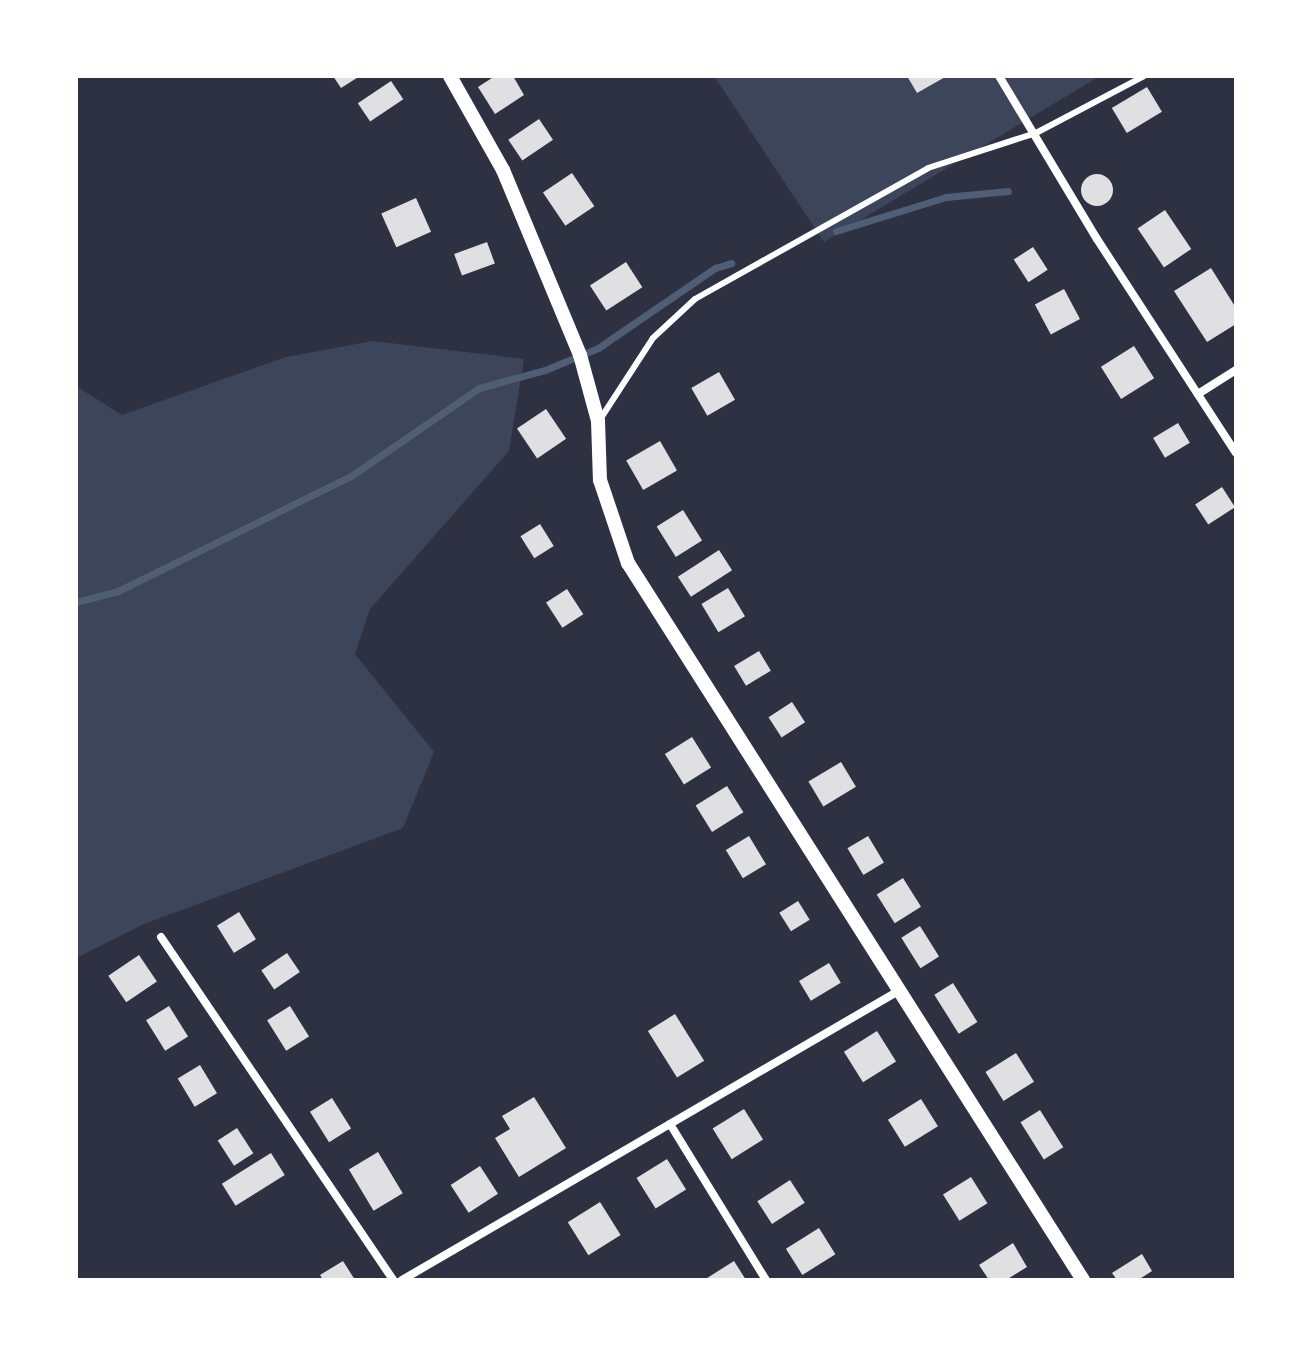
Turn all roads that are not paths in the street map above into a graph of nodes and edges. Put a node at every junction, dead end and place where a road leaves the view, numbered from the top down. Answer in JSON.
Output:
{"nodes":[{"id":1,"x":450,"y":76,"type":"edge"},
{"id":2,"x":999,"y":76,"type":"edge"},
{"id":3,"x":1144,"y":76,"type":"edge"},
{"id":4,"x":1036,"y":133,"type":"junction"},
{"id":5,"x":1236,"y":370,"type":"edge"},
{"id":6,"x":1198,"y":394,"type":"junction"},
{"id":7,"x":598,"y":421,"type":"junction"},
{"id":8,"x":1236,"y":453,"type":"edge"},
{"id":9,"x":161,"y":937,"type":"dead end"},
{"id":10,"x":900,"y":990,"type":"junction"},
{"id":11,"x":670,"y":1124,"type":"junction"},
{"id":12,"x":393,"y":1280,"type":"edge"},
{"id":13,"x":402,"y":1280,"type":"edge"},
{"id":14,"x":766,"y":1280,"type":"edge"},
{"id":15,"x":1083,"y":1280,"type":"edge"}],
"edges":[{"from":1,"to":7,"type":"street"},
{"from":2,"to":4,"type":"street"},
{"from":3,"to":4,"type":"lane"},
{"from":4,"to":6,"type":"street"},
{"from":4,"to":7,"type":"lane"},
{"from":5,"to":6,"type":"street"},
{"from":6,"to":8,"type":"street"},
{"from":7,"to":10,"type":"street"},
{"from":9,"to":12,"type":"street"},
{"from":10,"to":11,"type":"street"},
{"from":10,"to":15,"type":"street"},
{"from":11,"to":13,"type":"street"},
{"from":11,"to":14,"type":"street"}]}
